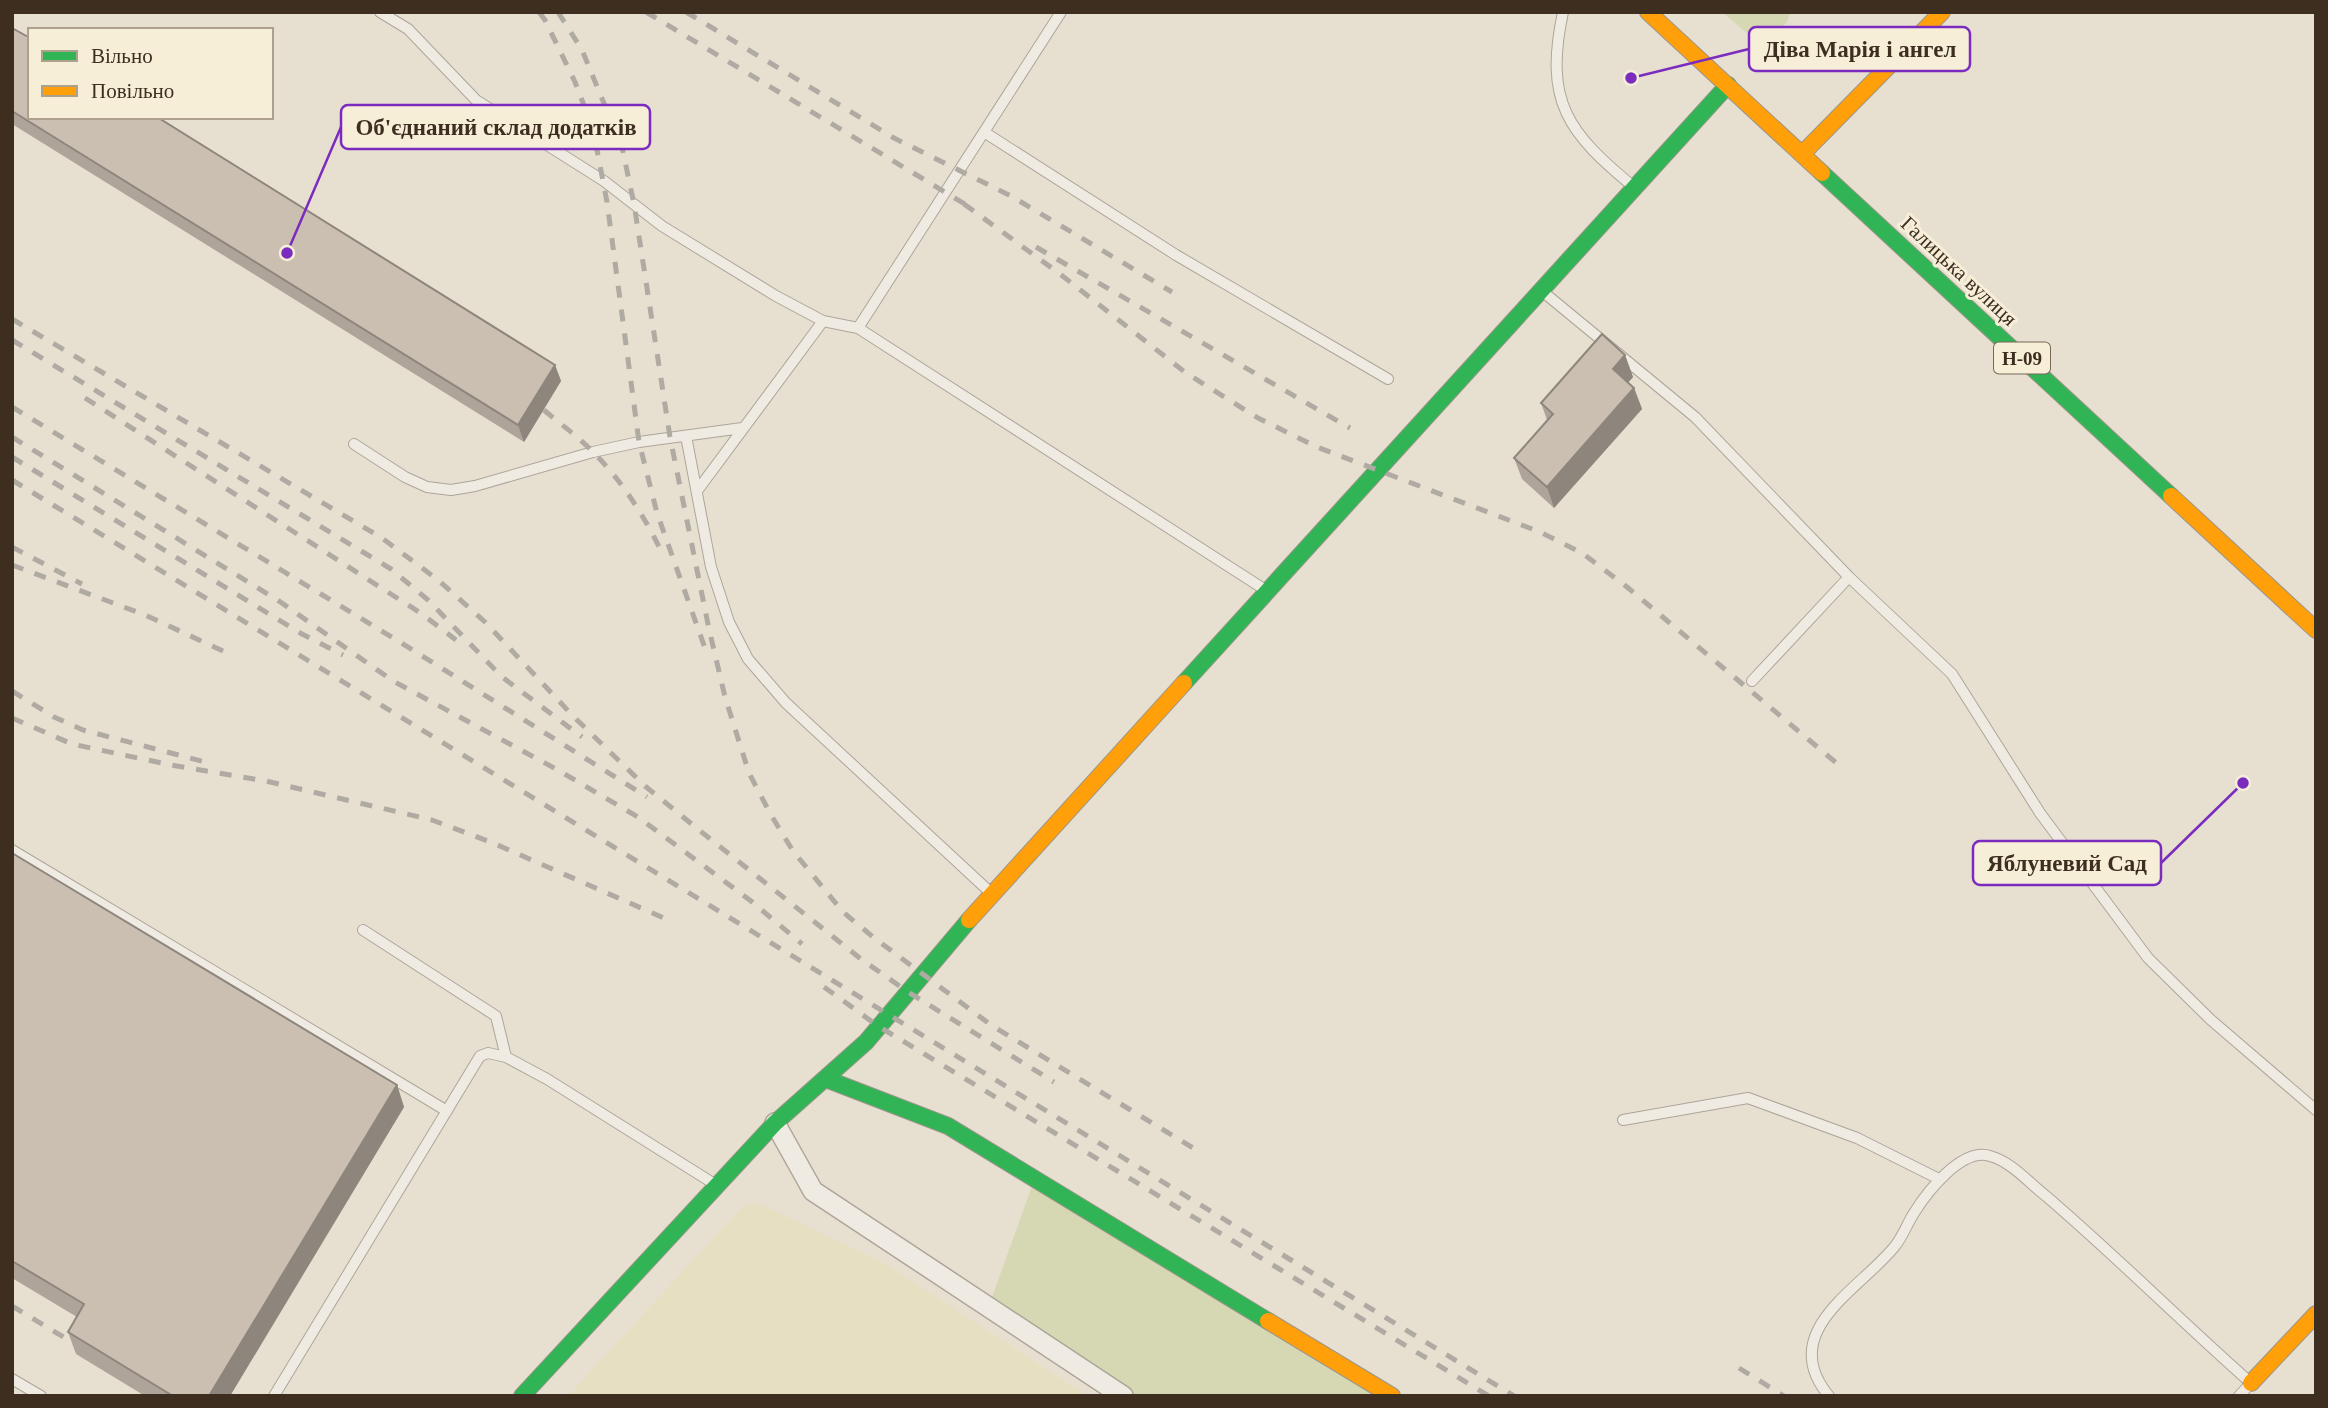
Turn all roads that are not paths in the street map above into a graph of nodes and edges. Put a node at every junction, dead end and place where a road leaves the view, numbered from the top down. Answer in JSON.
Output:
{"nodes":[{"id":1,"x":380,"y":12,"type":"edge"},
{"id":2,"x":1061,"y":12,"type":"edge"},
{"id":3,"x":1563,"y":12,"type":"edge"},
{"id":4,"x":1648,"y":12,"type":"edge"},
{"id":5,"x":1942,"y":12,"type":"edge"},
{"id":6,"x":1728,"y":85,"type":"junction"},
{"id":7,"x":984,"y":132,"type":"junction"},
{"id":8,"x":1802,"y":154,"type":"junction"},
{"id":9,"x":1635,"y":188,"type":"junction"},
{"id":10,"x":1542,"y":291,"type":"junction"},
{"id":11,"x":823,"y":321,"type":"junction"},
{"id":12,"x":858,"y":328,"type":"junction"},
{"id":13,"x":1388,"y":379,"type":"dead end"},
{"id":14,"x":742,"y":428,"type":"junction"},
{"id":15,"x":686,"y":436,"type":"junction"},
{"id":16,"x":354,"y":444,"type":"dead end"},
{"id":17,"x":697,"y":491,"type":"junction"},
{"id":18,"x":1849,"y":577,"type":"junction"},
{"id":19,"x":1267,"y":591,"type":"junction"},
{"id":20,"x":2316,"y":631,"type":"edge"},
{"id":21,"x":1752,"y":681,"type":"dead end"},
{"id":22,"x":12,"y":850,"type":"edge"},
{"id":23,"x":992,"y":894,"type":"junction"},
{"id":24,"x":363,"y":930,"type":"dead end"},
{"id":25,"x":506,"y":1057,"type":"junction"},
{"id":26,"x":825,"y":1079,"type":"junction"},
{"id":27,"x":2316,"y":1110,"type":"edge"},
{"id":28,"x":447,"y":1111,"type":"junction"},
{"id":29,"x":1623,"y":1120,"type":"dead end"},
{"id":30,"x":775,"y":1123,"type":"junction"},
{"id":31,"x":1939,"y":1178,"type":"junction"},
{"id":32,"x":716,"y":1185,"type":"junction"},
{"id":33,"x":2316,"y":1314,"type":"edge"},
{"id":34,"x":12,"y":1379,"type":"edge"},
{"id":35,"x":2250,"y":1383,"type":"junction"},
{"id":36,"x":41,"y":1396,"type":"edge"},
{"id":37,"x":274,"y":1396,"type":"edge"},
{"id":38,"x":522,"y":1396,"type":"edge"},
{"id":39,"x":1124,"y":1396,"type":"edge"},
{"id":40,"x":1392,"y":1396,"type":"edge"},
{"id":41,"x":1829,"y":1396,"type":"edge"},
{"id":42,"x":2239,"y":1396,"type":"edge"}],
"edges":[{"from":1,"to":11,"type":"lane"},
{"from":2,"to":7,"type":"lane"},
{"from":3,"to":9,"type":"lane"},
{"from":4,"to":6,"type":"street","number":"Н-09"},
{"from":5,"to":8,"type":"street"},
{"from":6,"to":8,"type":"street","name":"Галицька вулиця","number":"Н-09"},
{"from":6,"to":9,"type":"street"},
{"from":7,"to":12,"type":"lane"},
{"from":7,"to":13,"type":"lane"},
{"from":8,"to":20,"type":"street","name":"Галицька вулиця","number":"Н-09"},
{"from":9,"to":10,"type":"street"},
{"from":10,"to":18,"type":"lane"},
{"from":10,"to":19,"type":"street"},
{"from":11,"to":12,"type":"lane"},
{"from":11,"to":14,"type":"lane"},
{"from":12,"to":19,"type":"lane"},
{"from":14,"to":15,"type":"lane"},
{"from":14,"to":17,"type":"lane"},
{"from":15,"to":16,"type":"lane"},
{"from":15,"to":17,"type":"lane"},
{"from":17,"to":23,"type":"lane"},
{"from":18,"to":21,"type":"lane"},
{"from":18,"to":27,"type":"lane"},
{"from":19,"to":23,"type":"street"},
{"from":22,"to":28,"type":"lane"},
{"from":23,"to":26,"type":"street"},
{"from":24,"to":25,"type":"lane"},
{"from":25,"to":28,"type":"lane"},
{"from":25,"to":32,"type":"lane"},
{"from":26,"to":30,"type":"street"},
{"from":26,"to":40,"type":"street"},
{"from":28,"to":37,"type":"lane"},
{"from":29,"to":31,"type":"lane"},
{"from":30,"to":32,"type":"street"},
{"from":30,"to":39,"type":"street"},
{"from":31,"to":35,"type":"lane"},
{"from":31,"to":41,"type":"lane"},
{"from":32,"to":38,"type":"street"},
{"from":33,"to":35,"type":"street"},
{"from":34,"to":36,"type":"lane"},
{"from":35,"to":42,"type":"lane"}]}
